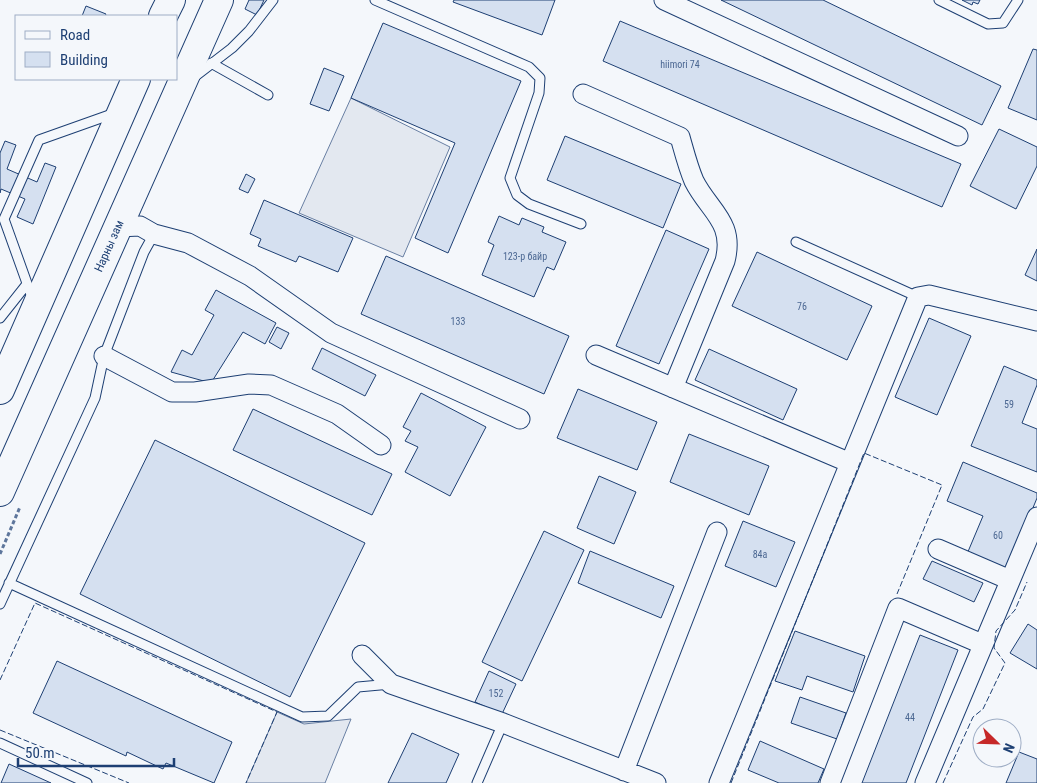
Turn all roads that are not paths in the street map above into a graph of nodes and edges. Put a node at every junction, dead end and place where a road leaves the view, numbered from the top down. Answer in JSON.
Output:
{"nodes":[{"id":1,"x":171,"y":0,"type":"edge"},
{"id":2,"x":219,"y":0,"type":"edge"},
{"id":3,"x":273,"y":0,"type":"edge"},
{"id":4,"x":375,"y":0,"type":"edge"},
{"id":5,"x":664,"y":0,"type":"edge"},
{"id":6,"x":939,"y":0,"type":"edge"},
{"id":7,"x":1018,"y":0,"type":"edge"},
{"id":8,"x":164,"y":15,"type":"edge"},
{"id":9,"x":211,"y":63,"type":"junction"},
{"id":10,"x":136,"y":80,"type":"edge"},
{"id":11,"x":180,"y":89,"type":"junction"},
{"id":12,"x":583,"y":94,"type":"dead end"},
{"id":13,"x":268,"y":96,"type":"dead end"},
{"id":14,"x":122,"y":111,"type":"junction"},
{"id":15,"x":958,"y":136,"type":"dead end"},
{"id":16,"x":581,"y":224,"type":"dead end"},
{"id":17,"x":118,"y":227,"type":"junction"},
{"id":18,"x":154,"y":234,"type":"junction"},
{"id":19,"x":796,"y":242,"type":"dead end"},
{"id":20,"x":31,"y":296,"type":"junction"},
{"id":21,"x":918,"y":296,"type":"junction"},
{"id":22,"x":0,"y":318,"type":"edge"},
{"id":23,"x":1037,"y":321,"type":"edge"},
{"id":24,"x":596,"y":355,"type":"dead end"},
{"id":25,"x":104,"y":356,"type":"junction"},
{"id":26,"x":673,"y":388,"type":"junction"},
{"id":27,"x":0,"y":390,"type":"edge"},
{"id":28,"x":520,"y":419,"type":"dead end"},
{"id":29,"x":381,"y":445,"type":"dead end"},
{"id":30,"x":848,"y":462,"type":"junction"},
{"id":31,"x":0,"y":492,"type":"edge"},
{"id":32,"x":1037,"y":517,"type":"edge"},
{"id":33,"x":718,"y":532,"type":"dead end"},
{"id":34,"x":938,"y":549,"type":"dead end"},
{"id":35,"x":1010,"y":580,"type":"junction"},
{"id":36,"x":9,"y":583,"type":"junction"},
{"id":37,"x":0,"y":604,"type":"edge"},
{"id":38,"x":982,"y":644,"type":"junction"},
{"id":39,"x":362,"y":655,"type":"dead end"},
{"id":40,"x":391,"y":684,"type":"junction"},
{"id":41,"x":503,"y":724,"type":"junction"},
{"id":42,"x":0,"y":743,"type":"edge"},
{"id":43,"x":624,"y":771,"type":"junction"},
{"id":44,"x":88,"y":783,"type":"edge"},
{"id":45,"x":477,"y":783,"type":"edge"},
{"id":46,"x":656,"y":783,"type":"edge"},
{"id":47,"x":718,"y":783,"type":"edge"},
{"id":48,"x":830,"y":783,"type":"edge"},
{"id":49,"x":925,"y":783,"type":"edge"}],
"edges":[{"from":1,"to":8,"type":"main road"},
{"from":2,"to":11,"type":"main road","name":"Нарны зам"},
{"from":3,"to":9,"type":"lane"},
{"from":4,"to":16,"type":"lane"},
{"from":5,"to":15,"type":"street"},
{"from":6,"to":7,"type":"lane"},
{"from":9,"to":11,"type":"lane"},
{"from":9,"to":13,"type":"lane"},
{"from":10,"to":14,"type":"main road"},
{"from":11,"to":17,"type":"main road","name":"Нарны зам"},
{"from":12,"to":26,"type":"street"},
{"from":14,"to":20,"type":"main road"},
{"from":14,"to":20,"type":"lane"},
{"from":17,"to":18,"type":"street"},
{"from":17,"to":31,"type":"main road","name":"Нарны зам"},
{"from":18,"to":25,"type":"lane"},
{"from":18,"to":28,"type":"street"},
{"from":19,"to":21,"type":"lane"},
{"from":20,"to":22,"type":"lane"},
{"from":20,"to":27,"type":"main road"},
{"from":21,"to":23,"type":"street"},
{"from":21,"to":30,"type":"street"},
{"from":24,"to":26,"type":"street"},
{"from":25,"to":29,"type":"street"},
{"from":25,"to":36,"type":"lane"},
{"from":26,"to":30,"type":"street"},
{"from":30,"to":47,"type":"street"},
{"from":32,"to":35,"type":"street"},
{"from":33,"to":43,"type":"street"},
{"from":34,"to":35,"type":"street"},
{"from":35,"to":38,"type":"street"},
{"from":36,"to":37,"type":"lane"},
{"from":36,"to":40,"type":"lane"},
{"from":38,"to":48,"type":"street"},
{"from":38,"to":49,"type":"street"},
{"from":39,"to":40,"type":"street"},
{"from":40,"to":41,"type":"street"},
{"from":41,"to":43,"type":"street"},
{"from":41,"to":45,"type":"lane"},
{"from":42,"to":44,"type":"lane"},
{"from":43,"to":46,"type":"street"}]}
